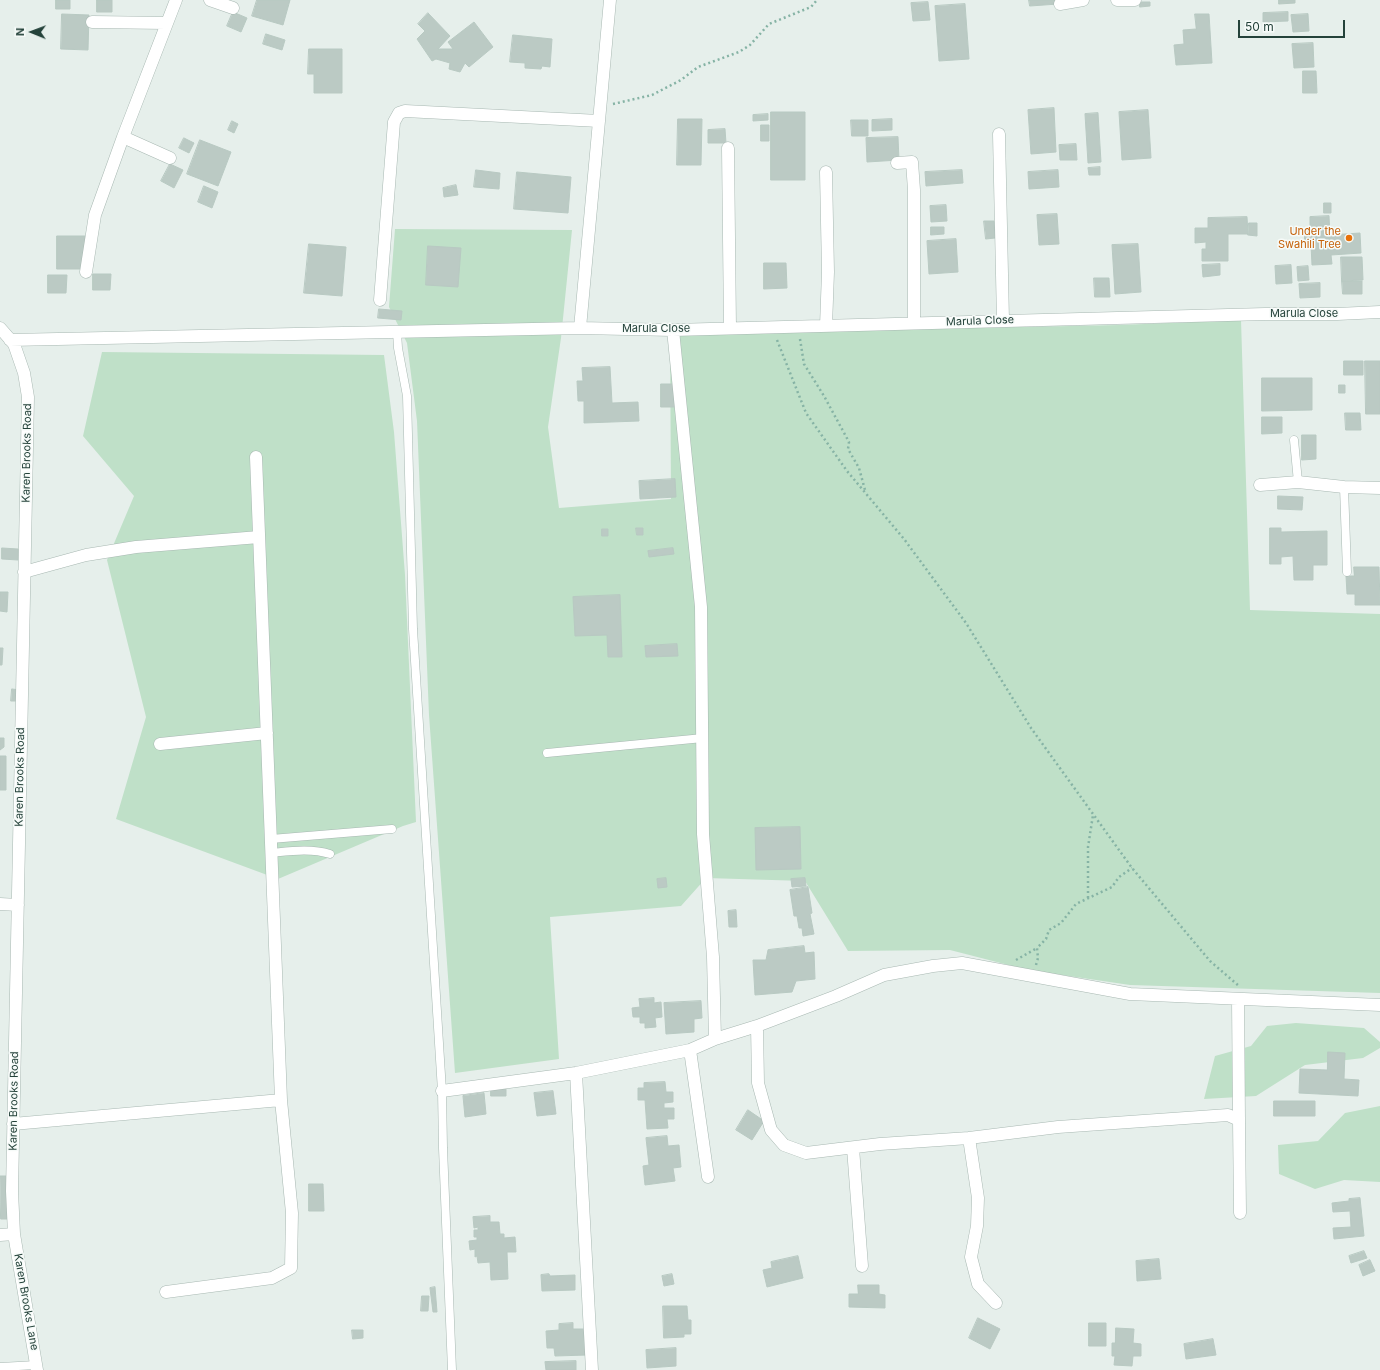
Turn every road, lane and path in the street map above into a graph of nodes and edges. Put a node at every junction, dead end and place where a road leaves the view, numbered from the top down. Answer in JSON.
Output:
{"nodes":[{"id":1,"x":176,"y":0,"type":"edge"},
{"id":2,"x":210,"y":0,"type":"edge"},
{"id":3,"x":610,"y":0,"type":"edge"},
{"id":4,"x":817,"y":0,"type":"edge"},
{"id":5,"x":1079,"y":0,"type":"edge"},
{"id":6,"x":1117,"y":0,"type":"edge"},
{"id":7,"x":1135,"y":0,"type":"edge"},
{"id":8,"x":1060,"y":4,"type":"dead end"},
{"id":9,"x":233,"y":8,"type":"dead end"},
{"id":10,"x":92,"y":22,"type":"dead end"},
{"id":11,"x":166,"y":23,"type":"junction"},
{"id":12,"x":601,"y":108,"type":"junction"},
{"id":13,"x":599,"y":121,"type":"junction"},
{"id":14,"x":999,"y":134,"type":"dead end"},
{"id":15,"x":123,"y":137,"type":"junction"},
{"id":16,"x":728,"y":148,"type":"dead end"},
{"id":17,"x":170,"y":158,"type":"dead end"},
{"id":18,"x":897,"y":163,"type":"dead end"},
{"id":19,"x":826,"y":172,"type":"dead end"},
{"id":20,"x":86,"y":272,"type":"dead end"},
{"id":21,"x":380,"y":300,"type":"dead end"},
{"id":22,"x":1380,"y":312,"type":"edge"},
{"id":23,"x":1003,"y":320,"type":"junction"},
{"id":24,"x":914,"y":323,"type":"junction"},
{"id":25,"x":797,"y":326,"type":"junction"},
{"id":26,"x":826,"y":326,"type":"junction"},
{"id":27,"x":772,"y":327,"type":"junction"},
{"id":28,"x":0,"y":328,"type":"edge"},
{"id":29,"x":580,"y":328,"type":"junction"},
{"id":30,"x":730,"y":328,"type":"junction"},
{"id":31,"x":673,"y":330,"type":"junction"},
{"id":32,"x":397,"y":332,"type":"junction"},
{"id":33,"x":10,"y":340,"type":"junction"},
{"id":34,"x":1294,"y":440,"type":"dead end"},
{"id":35,"x":256,"y":457,"type":"dead end"},
{"id":36,"x":1298,"y":482,"type":"junction"},
{"id":37,"x":1260,"y":485,"type":"dead end"},
{"id":38,"x":1344,"y":487,"type":"junction"},
{"id":39,"x":1380,"y":488,"type":"edge"},
{"id":40,"x":866,"y":493,"type":"junction"},
{"id":41,"x":259,"y":537,"type":"junction"},
{"id":42,"x":24,"y":572,"type":"junction"},
{"id":43,"x":1347,"y":572,"type":"dead end"},
{"id":44,"x":267,"y":733,"type":"junction"},
{"id":45,"x":702,"y":738,"type":"junction"},
{"id":46,"x":160,"y":744,"type":"dead end"},
{"id":47,"x":547,"y":753,"type":"dead end"},
{"id":48,"x":1093,"y":815,"type":"junction"},
{"id":49,"x":392,"y":828,"type":"dead end"},
{"id":50,"x":271,"y":839,"type":"junction"},
{"id":51,"x":272,"y":853,"type":"junction"},
{"id":52,"x":330,"y":854,"type":"dead end"},
{"id":53,"x":1132,"y":868,"type":"junction"},
{"id":54,"x":1088,"y":898,"type":"junction"},
{"id":55,"x":0,"y":904,"type":"edge"},
{"id":56,"x":18,"y":904,"type":"junction"},
{"id":57,"x":1032,"y":975,"type":"junction"},
{"id":58,"x":1238,"y":999,"type":"junction"},
{"id":59,"x":1254,"y":1000,"type":"junction"},
{"id":60,"x":1380,"y":1005,"type":"edge"},
{"id":61,"x":757,"y":1026,"type":"junction"},
{"id":62,"x":715,"y":1039,"type":"junction"},
{"id":63,"x":690,"y":1050,"type":"junction"},
{"id":64,"x":576,"y":1072,"type":"junction"},
{"id":65,"x":442,"y":1091,"type":"junction"},
{"id":66,"x":281,"y":1100,"type":"junction"},
{"id":67,"x":1239,"y":1120,"type":"junction"},
{"id":68,"x":13,"y":1124,"type":"junction"},
{"id":69,"x":969,"y":1138,"type":"junction"},
{"id":70,"x":853,"y":1148,"type":"junction"},
{"id":71,"x":708,"y":1177,"type":"dead end"},
{"id":72,"x":1240,"y":1213,"type":"dead end"},
{"id":73,"x":14,"y":1234,"type":"junction"},
{"id":74,"x":0,"y":1235,"type":"edge"},
{"id":75,"x":862,"y":1266,"type":"dead end"},
{"id":76,"x":166,"y":1292,"type":"dead end"},
{"id":77,"x":996,"y":1303,"type":"dead end"},
{"id":78,"x":0,"y":1367,"type":"edge"},
{"id":79,"x":37,"y":1368,"type":"edge"},
{"id":80,"x":452,"y":1370,"type":"edge"},
{"id":81,"x":592,"y":1370,"type":"edge"}],
"edges":[{"from":1,"to":11,"type":"street"},
{"from":2,"to":9,"type":"street"},
{"from":3,"to":12,"type":"street"},
{"from":4,"to":12,"type":"path"},
{"from":5,"to":8,"type":"street"},
{"from":6,"to":7,"type":"street"},
{"from":10,"to":11,"type":"street"},
{"from":11,"to":15,"type":"street"},
{"from":12,"to":13,"type":"street"},
{"from":13,"to":21,"type":"street"},
{"from":13,"to":29,"type":"street"},
{"from":14,"to":23,"type":"street"},
{"from":15,"to":17,"type":"street"},
{"from":15,"to":20,"type":"street"},
{"from":16,"to":30,"type":"street"},
{"from":18,"to":24,"type":"street"},
{"from":19,"to":26,"type":"street"},
{"from":22,"to":23,"type":"street","name":"Marula Close"},
{"from":23,"to":24,"type":"street","name":"Marula Close"},
{"from":24,"to":26,"type":"street","name":"Marula Close"},
{"from":25,"to":26,"type":"street","name":"Marula Close"},
{"from":25,"to":27,"type":"street","name":"Marula Close"},
{"from":25,"to":40,"type":"path"},
{"from":27,"to":30,"type":"street","name":"Marula Close"},
{"from":27,"to":40,"type":"path"},
{"from":28,"to":33,"type":"street","name":"Karen Brooks Road"},
{"from":29,"to":31,"type":"street","name":"Marula Close"},
{"from":29,"to":32,"type":"street","name":"Marula Close"},
{"from":30,"to":31,"type":"street","name":"Marula Close"},
{"from":31,"to":45,"type":"street"},
{"from":32,"to":33,"type":"street","name":"Marula Close"},
{"from":32,"to":65,"type":"lane"},
{"from":33,"to":42,"type":"street","name":"Karen Brooks Road"},
{"from":34,"to":36,"type":"lane"},
{"from":35,"to":41,"type":"street"},
{"from":36,"to":37,"type":"street"},
{"from":36,"to":38,"type":"street"},
{"from":38,"to":39,"type":"street"},
{"from":38,"to":43,"type":"lane"},
{"from":40,"to":48,"type":"path"},
{"from":41,"to":42,"type":"street"},
{"from":41,"to":44,"type":"street"},
{"from":42,"to":56,"type":"street","name":"Karen Brooks Road"},
{"from":44,"to":46,"type":"street"},
{"from":44,"to":50,"type":"street"},
{"from":45,"to":47,"type":"lane"},
{"from":45,"to":62,"type":"street"},
{"from":48,"to":53,"type":"path"},
{"from":48,"to":54,"type":"path"},
{"from":49,"to":50,"type":"lane"},
{"from":50,"to":51,"type":"street"},
{"from":51,"to":52,"type":"lane"},
{"from":51,"to":66,"type":"street"},
{"from":53,"to":54,"type":"path"},
{"from":53,"to":59,"type":"path"},
{"from":54,"to":57,"type":"path"},
{"from":55,"to":56,"type":"street"},
{"from":56,"to":68,"type":"street","name":"Karen Brooks Road"},
{"from":57,"to":58,"type":"street"},
{"from":57,"to":61,"type":"street"},
{"from":58,"to":59,"type":"street"},
{"from":58,"to":67,"type":"street"},
{"from":59,"to":60,"type":"street"},
{"from":61,"to":62,"type":"street"},
{"from":61,"to":70,"type":"street"},
{"from":62,"to":63,"type":"street"},
{"from":63,"to":64,"type":"street"},
{"from":63,"to":71,"type":"street"},
{"from":64,"to":65,"type":"street"},
{"from":64,"to":81,"type":"street"},
{"from":65,"to":80,"type":"lane"},
{"from":66,"to":68,"type":"street"},
{"from":66,"to":76,"type":"street"},
{"from":67,"to":69,"type":"street"},
{"from":67,"to":72,"type":"street"},
{"from":68,"to":73,"type":"street","name":"Karen Brooks Road"},
{"from":69,"to":70,"type":"street"},
{"from":69,"to":77,"type":"street"},
{"from":70,"to":75,"type":"street"},
{"from":73,"to":74,"type":"street"},
{"from":73,"to":79,"type":"street","name":"Karen Brooks Lane"},
{"from":78,"to":79,"type":"lane"}]}
